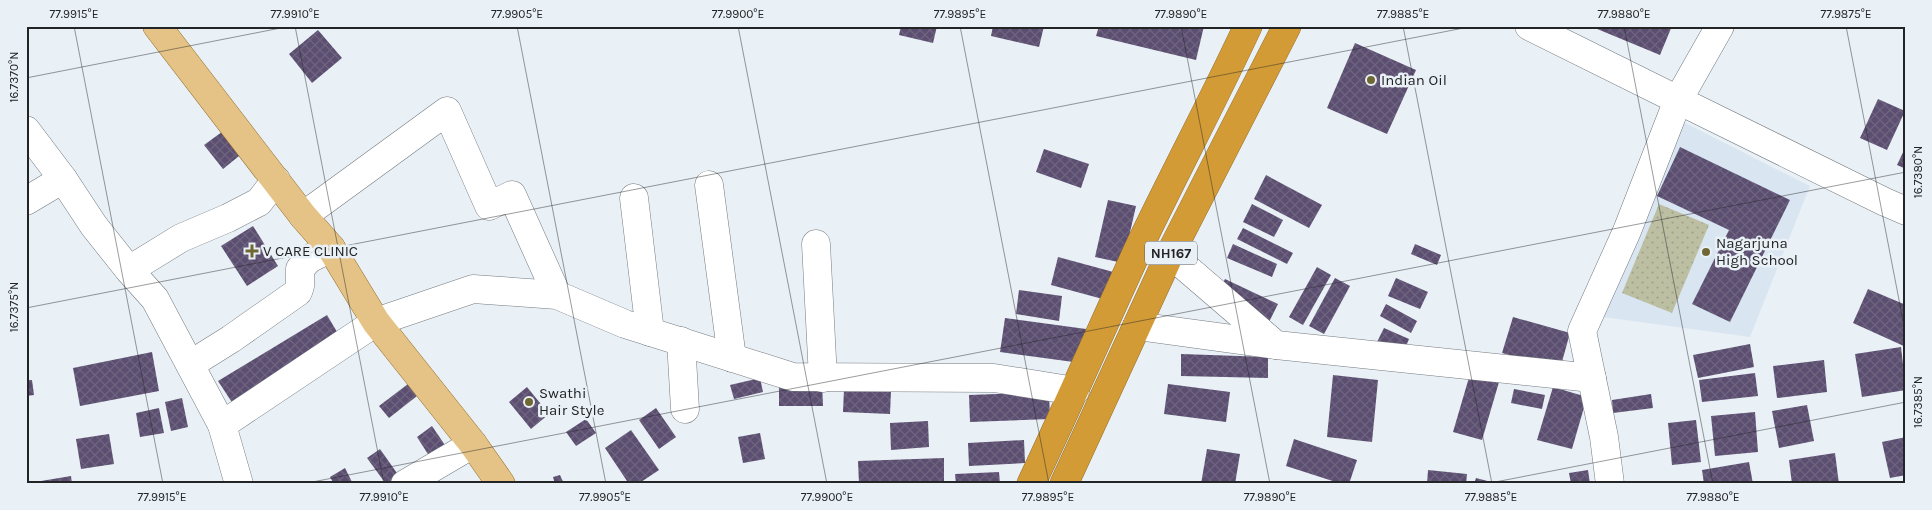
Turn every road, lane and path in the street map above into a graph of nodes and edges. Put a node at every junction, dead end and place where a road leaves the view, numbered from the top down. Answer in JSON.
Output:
{"nodes":[{"id":1,"x":158,"y":26,"type":"edge"},
{"id":2,"x":1248,"y":26,"type":"edge"},
{"id":3,"x":1287,"y":26,"type":"edge"},
{"id":4,"x":1529,"y":26,"type":"edge"},
{"id":5,"x":1720,"y":26,"type":"edge"},
{"id":6,"x":1678,"y":100,"type":"junction"},
{"id":7,"x":26,"y":130,"type":"edge"},
{"id":8,"x":63,"y":179,"type":"junction"},
{"id":9,"x":276,"y":180,"type":"junction"},
{"id":10,"x":709,"y":185,"type":"dead end"},
{"id":11,"x":634,"y":198,"type":"dead end"},
{"id":12,"x":26,"y":202,"type":"edge"},
{"id":13,"x":1906,"y":211,"type":"edge"},
{"id":14,"x":303,"y":216,"type":"junction"},
{"id":15,"x":816,"y":244,"type":"dead end"},
{"id":16,"x":331,"y":248,"type":"junction"},
{"id":17,"x":1170,"y":254,"type":"junction"},
{"id":18,"x":129,"y":270,"type":"junction"},
{"id":19,"x":558,"y":295,"type":"junction"},
{"id":20,"x":376,"y":322,"type":"junction"},
{"id":21,"x":1137,"y":326,"type":"junction"},
{"id":22,"x":650,"y":332,"type":"junction"},
{"id":23,"x":681,"y":341,"type":"junction"},
{"id":24,"x":1276,"y":345,"type":"junction"},
{"id":25,"x":732,"y":358,"type":"junction"},
{"id":26,"x":191,"y":364,"type":"junction"},
{"id":27,"x":823,"y":378,"type":"junction"},
{"id":28,"x":1592,"y":378,"type":"junction"},
{"id":29,"x":1075,"y":390,"type":"junction"},
{"id":30,"x":685,"y":409,"type":"dead end"},
{"id":31,"x":222,"y":425,"type":"junction"},
{"id":32,"x":473,"y":444,"type":"junction"},
{"id":33,"x":239,"y":484,"type":"edge"},
{"id":34,"x":405,"y":484,"type":"edge"},
{"id":35,"x":501,"y":484,"type":"edge"},
{"id":36,"x":1031,"y":484,"type":"edge"},
{"id":37,"x":1064,"y":484,"type":"edge"},
{"id":38,"x":1610,"y":484,"type":"edge"}],
"edges":[{"from":1,"to":9,"type":"main road"},
{"from":2,"to":29,"type":"highway","number":"NH167"},
{"from":3,"to":17,"type":"highway","number":"NH167"},
{"from":4,"to":6,"type":"street"},
{"from":5,"to":6,"type":"street"},
{"from":6,"to":13,"type":"street"},
{"from":6,"to":28,"type":"street"},
{"from":7,"to":8,"type":"street"},
{"from":8,"to":12,"type":"street"},
{"from":8,"to":18,"type":"street"},
{"from":9,"to":14,"type":"main road"},
{"from":9,"to":18,"type":"street"},
{"from":10,"to":25,"type":"street"},
{"from":11,"to":22,"type":"street"},
{"from":14,"to":16,"type":"main road"},
{"from":14,"to":19,"type":"street"},
{"from":15,"to":27,"type":"street"},
{"from":16,"to":20,"type":"main road"},
{"from":16,"to":26,"type":"street"},
{"from":17,"to":21,"type":"highway","number":"NH167"},
{"from":17,"to":24,"type":"street"},
{"from":18,"to":26,"type":"street"},
{"from":19,"to":20,"type":"street"},
{"from":19,"to":22,"type":"street"},
{"from":20,"to":31,"type":"street"},
{"from":20,"to":32,"type":"main road"},
{"from":21,"to":24,"type":"street"},
{"from":21,"to":37,"type":"highway","number":"NH167"},
{"from":22,"to":23,"type":"street"},
{"from":23,"to":25,"type":"street"},
{"from":23,"to":30,"type":"street"},
{"from":24,"to":28,"type":"street"},
{"from":25,"to":27,"type":"street"},
{"from":26,"to":31,"type":"street"},
{"from":27,"to":29,"type":"street"},
{"from":28,"to":38,"type":"street"},
{"from":29,"to":36,"type":"highway","number":"NH167"},
{"from":31,"to":33,"type":"street"},
{"from":32,"to":34,"type":"street"},
{"from":32,"to":35,"type":"main road"}]}
